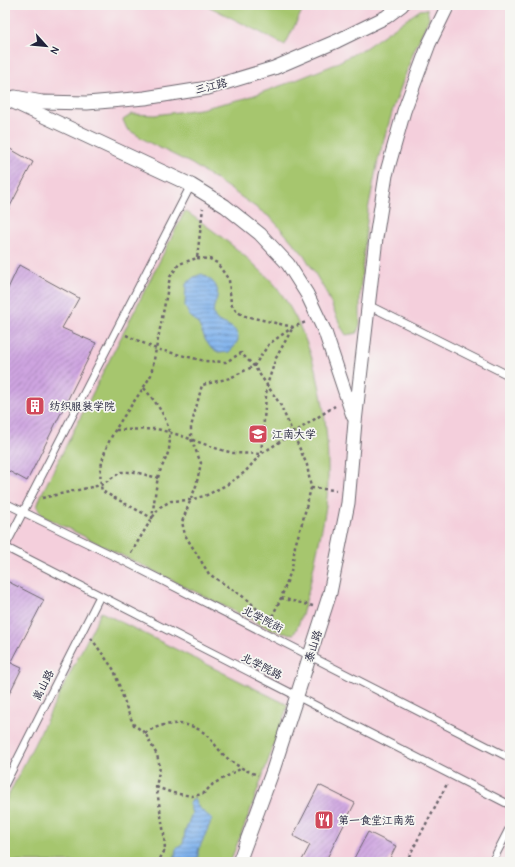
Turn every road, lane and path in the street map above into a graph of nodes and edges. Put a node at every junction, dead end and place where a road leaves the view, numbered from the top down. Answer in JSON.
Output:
{"nodes":[{"id":1,"x":402,"y":5,"type":"edge"},
{"id":2,"x":448,"y":5,"type":"edge"},
{"id":3,"x":5,"y":97,"type":"edge"},
{"id":4,"x":191,"y":185,"type":"junction"},
{"id":5,"x":205,"y":194,"type":"junction"},
{"id":6,"x":197,"y":258,"type":"junction"},
{"id":7,"x":368,"y":305,"type":"junction"},
{"id":8,"x":318,"y":317,"type":"junction"},
{"id":9,"x":293,"y":327,"type":"junction"},
{"id":10,"x":116,"y":331,"type":"junction"},
{"id":11,"x":156,"y":350,"type":"junction"},
{"id":12,"x":254,"y":366,"type":"junction"},
{"id":13,"x":510,"y":376,"type":"edge"},
{"id":14,"x":267,"y":385,"type":"junction"},
{"id":15,"x":144,"y":388,"type":"junction"},
{"id":16,"x":348,"y":398,"type":"junction"},
{"id":17,"x":355,"y":422,"type":"junction"},
{"id":18,"x":116,"y":430,"type":"junction"},
{"id":19,"x":168,"y":432,"type":"junction"},
{"id":20,"x":293,"y":434,"type":"junction"},
{"id":21,"x":191,"y":439,"type":"junction"},
{"id":22,"x":260,"y":454,"type":"junction"},
{"id":23,"x":158,"y":478,"type":"junction"},
{"id":24,"x":101,"y":485,"type":"junction"},
{"id":25,"x":311,"y":488,"type":"junction"},
{"id":26,"x":349,"y":491,"type":"junction"},
{"id":27,"x":190,"y":500,"type":"junction"},
{"id":28,"x":29,"y":501,"type":"junction"},
{"id":29,"x":5,"y":503,"type":"edge"},
{"id":30,"x":23,"y":512,"type":"junction"},
{"id":31,"x":152,"y":518,"type":"junction"},
{"id":32,"x":5,"y":547,"type":"edge"},
{"id":33,"x":126,"y":562,"type":"junction"},
{"id":34,"x":100,"y":596,"type":"junction"},
{"id":35,"x":281,"y":598,"type":"junction"},
{"id":36,"x":325,"y":609,"type":"junction"},
{"id":37,"x":270,"y":622,"type":"junction"},
{"id":38,"x":84,"y":627,"type":"junction"},
{"id":39,"x":265,"y":633,"type":"junction"},
{"id":40,"x":310,"y":656,"type":"junction"},
{"id":41,"x":297,"y":696,"type":"junction"},
{"id":42,"x":145,"y":733,"type":"junction"},
{"id":43,"x":510,"y":758,"type":"edge"},
{"id":44,"x":242,"y":768,"type":"junction"},
{"id":45,"x":451,"y":775,"type":"junction"},
{"id":46,"x":270,"y":779,"type":"junction"},
{"id":47,"x":5,"y":784,"type":"edge"},
{"id":48,"x":156,"y":787,"type":"junction"},
{"id":49,"x":510,"y":805,"type":"edge"},
{"id":50,"x":510,"y":827,"type":"edge"},
{"id":51,"x":158,"y":862,"type":"edge"},
{"id":52,"x":239,"y":862,"type":"edge"},
{"id":53,"x":406,"y":862,"type":"edge"},
{"id":54,"x":492,"y":862,"type":"edge"}],
"edges":[{"from":1,"to":3,"type":"street","name":"三江路"},
{"from":2,"to":7,"type":"street","name":"泰山路"},
{"from":3,"to":4,"type":"street"},
{"from":4,"to":5,"type":"street"},
{"from":4,"to":10,"type":"lane"},
{"from":5,"to":6,"type":"path"},
{"from":5,"to":8,"type":"street"},
{"from":6,"to":9,"type":"path"},
{"from":6,"to":11,"type":"path"},
{"from":7,"to":13,"type":"lane"},
{"from":7,"to":17,"type":"street","name":"泰山路"},
{"from":8,"to":9,"type":"path"},
{"from":8,"to":16,"type":"street"},
{"from":9,"to":12,"type":"path"},
{"from":9,"to":14,"type":"path"},
{"from":10,"to":11,"type":"path"},
{"from":10,"to":28,"type":"lane"},
{"from":11,"to":12,"type":"path"},
{"from":11,"to":15,"type":"path"},
{"from":12,"to":14,"type":"path"},
{"from":12,"to":21,"type":"path"},
{"from":14,"to":20,"type":"path"},
{"from":14,"to":22,"type":"path"},
{"from":15,"to":18,"type":"path"},
{"from":15,"to":19,"type":"path"},
{"from":16,"to":17,"type":"street"},
{"from":16,"to":20,"type":"path"},
{"from":17,"to":26,"type":"street","name":"泰山路"},
{"from":18,"to":19,"type":"path"},
{"from":18,"to":24,"type":"path"},
{"from":19,"to":21,"type":"path"},
{"from":19,"to":23,"type":"path"},
{"from":20,"to":22,"type":"path"},
{"from":20,"to":25,"type":"path"},
{"from":21,"to":22,"type":"path"},
{"from":21,"to":27,"type":"path"},
{"from":22,"to":27,"type":"path"},
{"from":23,"to":24,"type":"path"},
{"from":23,"to":31,"type":"path"},
{"from":24,"to":28,"type":"path"},
{"from":24,"to":31,"type":"path"},
{"from":25,"to":26,"type":"path"},
{"from":25,"to":35,"type":"path"},
{"from":26,"to":36,"type":"street","name":"泰山路"},
{"from":27,"to":31,"type":"path"},
{"from":27,"to":37,"type":"path"},
{"from":28,"to":30,"type":"lane"},
{"from":29,"to":30,"type":"lane","name":"北学院街"},
{"from":30,"to":32,"type":"lane"},
{"from":30,"to":33,"type":"lane","name":"北学院街"},
{"from":31,"to":33,"type":"path"},
{"from":32,"to":34,"type":"lane","name":"北学院路"},
{"from":33,"to":39,"type":"lane","name":"北学院街"},
{"from":34,"to":38,"type":"lane","name":"嵩山路"},
{"from":34,"to":41,"type":"lane","name":"北学院路"},
{"from":35,"to":36,"type":"path"},
{"from":35,"to":37,"type":"path"},
{"from":36,"to":40,"type":"street","name":"泰山路"},
{"from":37,"to":39,"type":"path"},
{"from":38,"to":42,"type":"path"},
{"from":38,"to":47,"type":"lane","name":"嵩山路"},
{"from":39,"to":40,"type":"lane","name":"北学院街"},
{"from":40,"to":41,"type":"street","name":"泰山路"},
{"from":40,"to":43,"type":"lane","name":"北学院街"},
{"from":41,"to":45,"type":"lane","name":"北学院路"},
{"from":41,"to":46,"type":"street","name":"泰山路"},
{"from":42,"to":44,"type":"path"},
{"from":42,"to":48,"type":"path"},
{"from":44,"to":46,"type":"path"},
{"from":44,"to":48,"type":"path"},
{"from":45,"to":49,"type":"lane","name":"北学院路"},
{"from":45,"to":53,"type":"path"},
{"from":46,"to":52,"type":"street","name":"泰山路"},
{"from":48,"to":51,"type":"path"},
{"from":50,"to":54,"type":"lane"}]}
